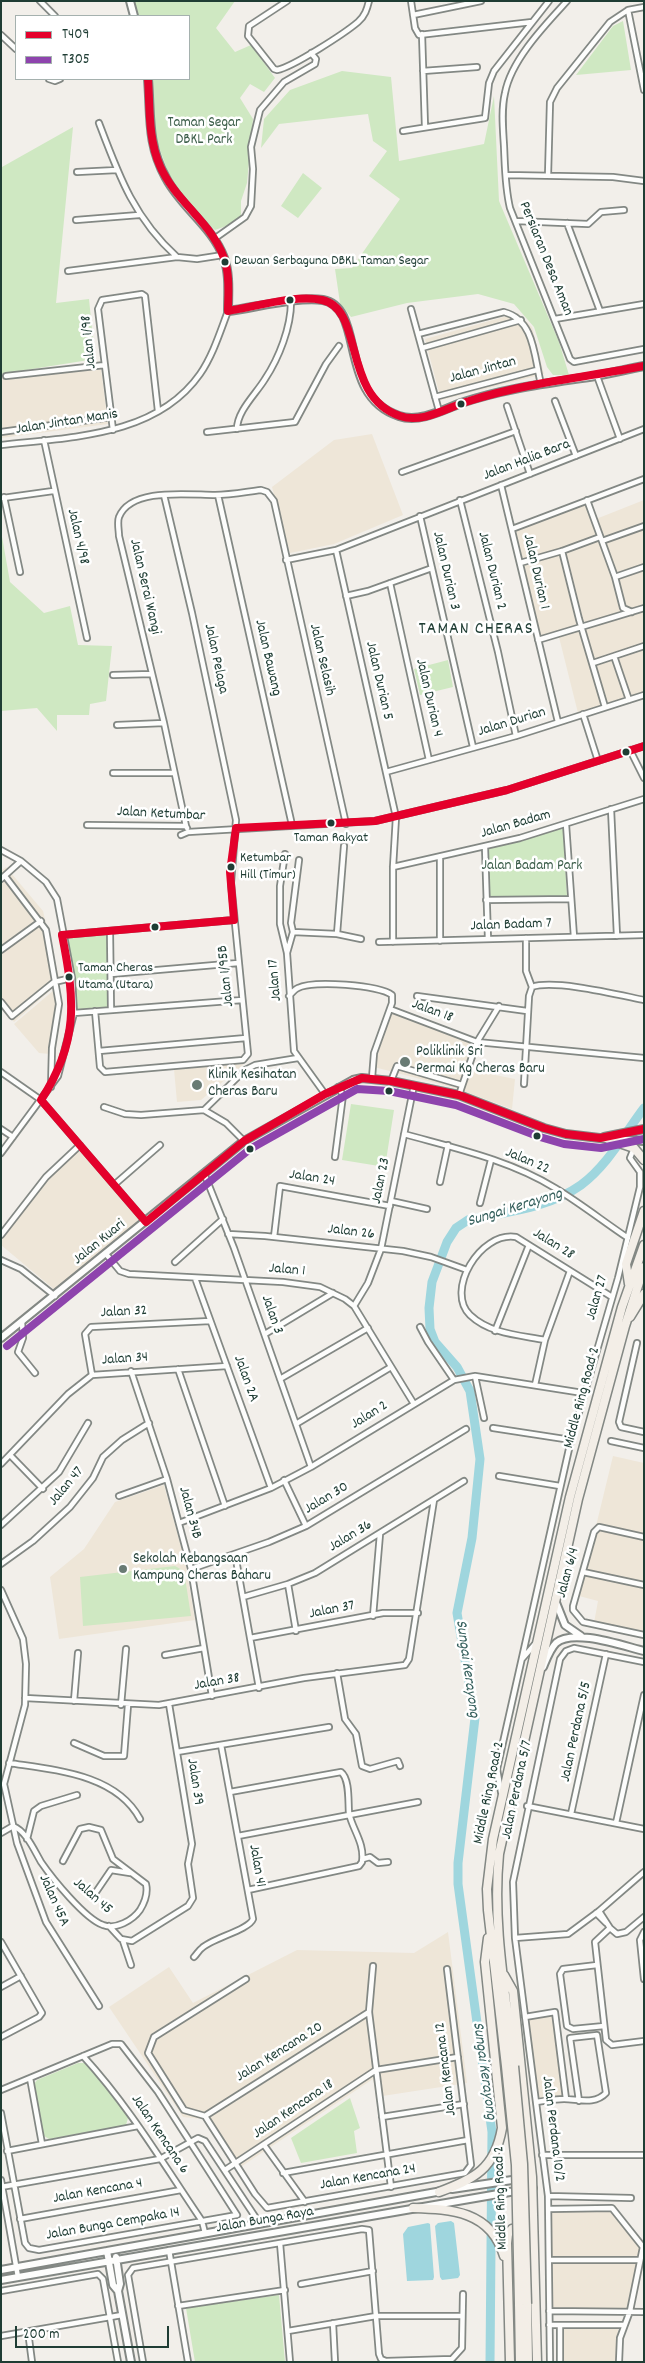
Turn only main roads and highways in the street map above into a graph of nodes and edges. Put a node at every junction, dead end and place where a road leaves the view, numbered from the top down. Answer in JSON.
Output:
{"nodes":[{"id":1,"x":604,"y":1139,"type":"road end"},
{"id":2,"x":644,"y":1160,"type":"edge"},
{"id":3,"x":644,"y":1212,"type":"edge"},
{"id":4,"x":644,"y":1245,"type":"edge"},
{"id":5,"x":644,"y":1267,"type":"edge"},
{"id":6,"x":629,"y":1284,"type":"junction"},
{"id":7,"x":644,"y":1294,"type":"edge"},
{"id":8,"x":625,"y":1326,"type":"junction"},
{"id":9,"x":489,"y":1924,"type":"junction"},
{"id":10,"x":503,"y":1973,"type":"junction"},
{"id":11,"x":510,"y":2066,"type":"junction"},
{"id":12,"x":528,"y":2128,"type":"junction"},
{"id":13,"x":501,"y":2132,"type":"junction"},
{"id":14,"x":438,"y":2192,"type":"road end"},
{"id":15,"x":413,"y":2208,"type":"road end"},
{"id":16,"x":535,"y":2236,"type":"junction"},
{"id":17,"x":506,"y":2261,"type":"junction"},
{"id":18,"x":523,"y":2304,"type":"junction"},
{"id":19,"x":510,"y":2362,"type":"edge"},
{"id":20,"x":520,"y":2362,"type":"edge"},
{"id":21,"x":528,"y":2362,"type":"edge"},
{"id":22,"x":537,"y":2362,"type":"edge"}],
"edges":[{"from":1,"to":2,"type":"highway"},
{"from":3,"to":6,"type":"highway"},
{"from":4,"to":6,"type":"highway","name":"Middle Ring Road 2"},
{"from":5,"to":8,"type":"highway","name":"Middle Ring Road 2"},
{"from":6,"to":9,"type":"highway","name":"Middle Ring Road 2"},
{"from":7,"to":8,"type":"highway"},
{"from":8,"to":10,"type":"highway","name":"Middle Ring Road 2"},
{"from":9,"to":11,"type":"highway","name":"Middle Ring Road 2"},
{"from":9,"to":13,"type":"highway"},
{"from":10,"to":11,"type":"highway","name":"Middle Ring Road 2"},
{"from":10,"to":12,"type":"highway"},
{"from":11,"to":18,"type":"highway","name":"Middle Ring Road 2","bridge":true},
{"from":12,"to":13,"type":"highway"},
{"from":12,"to":16,"type":"highway"},
{"from":13,"to":14,"type":"highway"},
{"from":15,"to":17,"type":"highway"},
{"from":16,"to":17,"type":"highway"},
{"from":16,"to":22,"type":"highway"},
{"from":17,"to":19,"type":"highway"},
{"from":18,"to":20,"type":"highway","name":"Middle Ring Road 2"},
{"from":18,"to":21,"type":"highway","name":"Middle Ring Road 2"}]}
